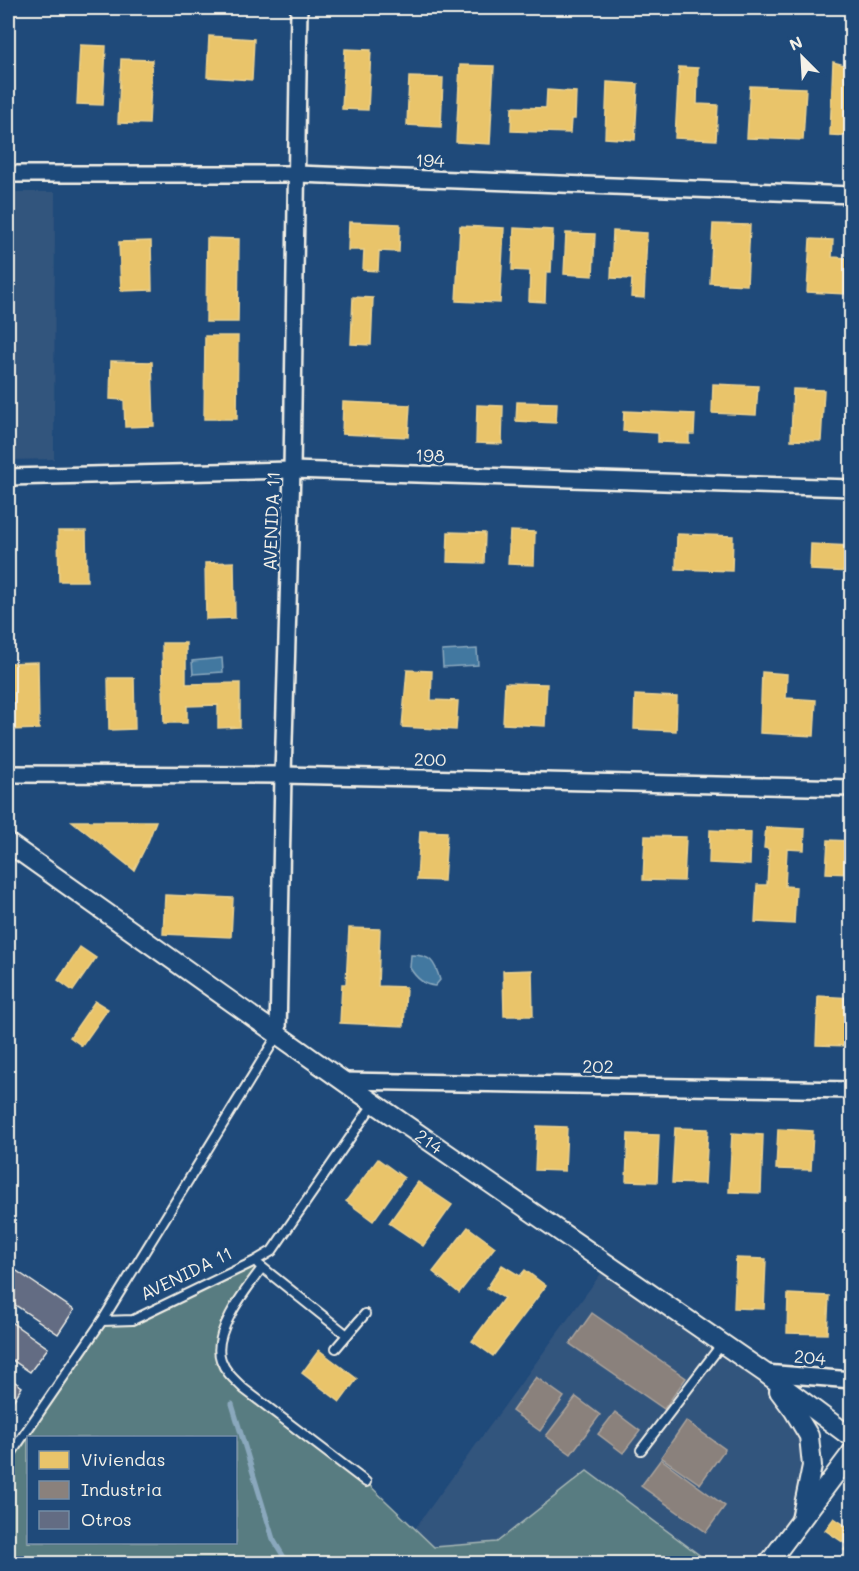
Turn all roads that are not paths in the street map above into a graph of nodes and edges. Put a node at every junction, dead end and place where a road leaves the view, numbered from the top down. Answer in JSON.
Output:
{"nodes":[{"id":1,"x":300,"y":8,"type":"edge"},
{"id":2,"x":8,"y":174,"type":"edge"},
{"id":3,"x":297,"y":174,"type":"junction"},
{"id":4,"x":852,"y":195,"type":"edge"},
{"id":5,"x":292,"y":470,"type":"junction"},
{"id":6,"x":8,"y":477,"type":"edge"},
{"id":7,"x":852,"y":488,"type":"edge"},
{"id":8,"x":8,"y":774,"type":"edge"},
{"id":9,"x":283,"y":775,"type":"junction"},
{"id":10,"x":852,"y":788,"type":"edge"},
{"id":11,"x":8,"y":843,"type":"edge"},
{"id":12,"x":278,"y":1035,"type":"junction"},
{"id":13,"x":343,"y":1081,"type":"junction"},
{"id":14,"x":852,"y":1090,"type":"edge"},
{"id":15,"x":374,"y":1103,"type":"junction"},
{"id":16,"x":255,"y":1262,"type":"junction"},
{"id":17,"x":262,"y":1268,"type":"junction"},
{"id":18,"x":365,"y":1314,"type":"dead end"},
{"id":19,"x":102,"y":1321,"type":"junction"},
{"id":20,"x":347,"y":1335,"type":"junction"},
{"id":21,"x":722,"y":1343,"type":"junction"},
{"id":22,"x":336,"y":1348,"type":"dead end"},
{"id":23,"x":765,"y":1373,"type":"junction"},
{"id":24,"x":852,"y":1380,"type":"edge"},
{"id":25,"x":852,"y":1438,"type":"edge"},
{"id":26,"x":641,"y":1450,"type":"dead end"},
{"id":27,"x":852,"y":1452,"type":"edge"},
{"id":28,"x":8,"y":1458,"type":"edge"},
{"id":29,"x":366,"y":1482,"type":"dead end"},
{"id":30,"x":801,"y":1519,"type":"junction"},
{"id":31,"x":768,"y":1563,"type":"edge"}],
"edges":[{"from":1,"to":3,"type":"street","name":"AVENIDA 11"},
{"from":2,"to":3,"type":"street","name":"194"},
{"from":3,"to":4,"type":"street","name":"194"},
{"from":3,"to":5,"type":"street","name":"AVENIDA 11"},
{"from":5,"to":6,"type":"street","name":"198"},
{"from":5,"to":7,"type":"street","name":"198"},
{"from":5,"to":9,"type":"street","name":"AVENIDA 11"},
{"from":8,"to":9,"type":"street","name":"200"},
{"from":9,"to":10,"type":"street","name":"200"},
{"from":9,"to":12,"type":"street","name":"AVENIDA 11"},
{"from":11,"to":12,"type":"street","name":"214"},
{"from":12,"to":13,"type":"street","name":"214"},
{"from":12,"to":19,"type":"lane"},
{"from":13,"to":14,"type":"street","name":"202"},
{"from":13,"to":15,"type":"street","name":"214"},
{"from":15,"to":16,"type":"lane","name":"AVENIDA 11"},
{"from":15,"to":21,"type":"street","name":"214"},
{"from":16,"to":17,"type":"lane"},
{"from":16,"to":19,"type":"lane","name":"AVENIDA 11"},
{"from":17,"to":20,"type":"lane"},
{"from":17,"to":29,"type":"lane"},
{"from":18,"to":20,"type":"lane"},
{"from":19,"to":28,"type":"lane"},
{"from":20,"to":22,"type":"lane"},
{"from":21,"to":23,"type":"street","name":"214"},
{"from":21,"to":26,"type":"lane"},
{"from":23,"to":24,"type":"street","name":"204"},
{"from":23,"to":25,"type":"street","name":"214"},
{"from":23,"to":30,"type":"street"},
{"from":27,"to":30,"type":"street"},
{"from":30,"to":31,"type":"street"}]}
